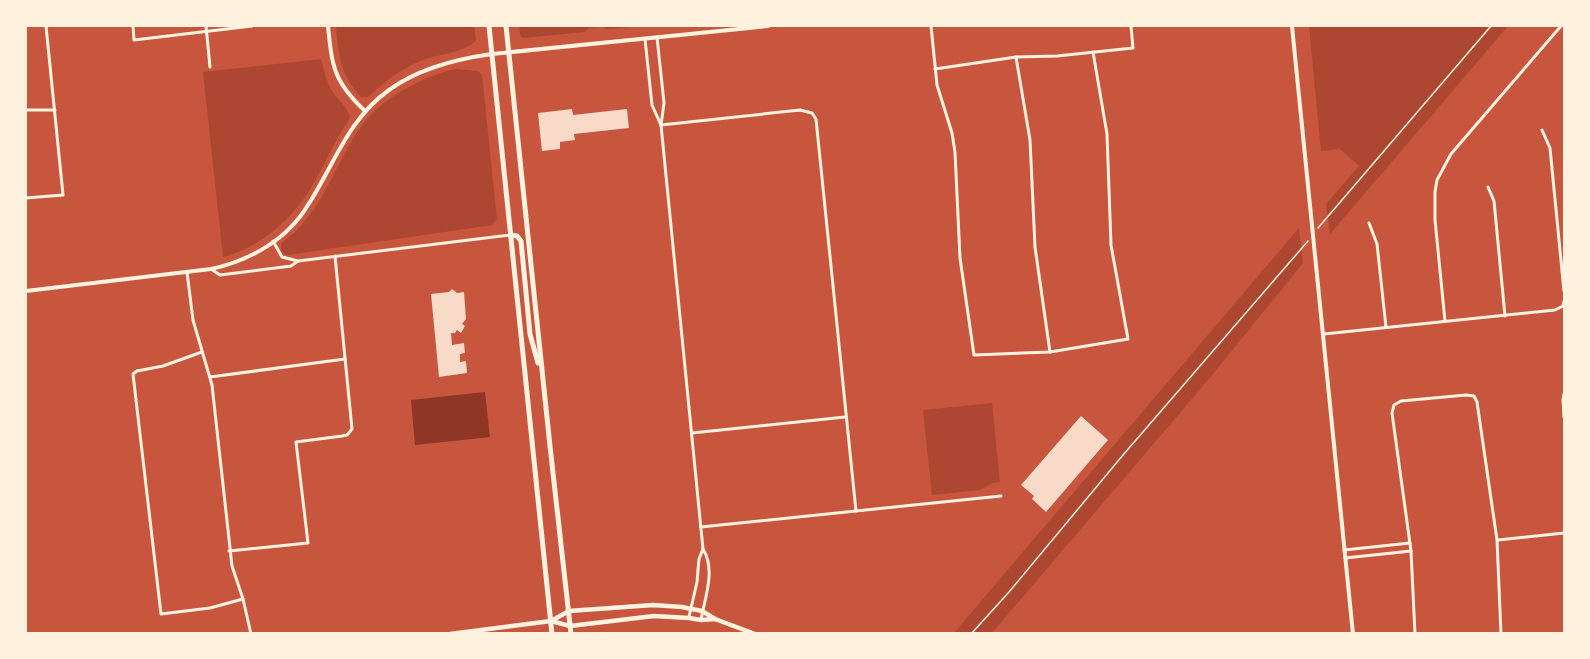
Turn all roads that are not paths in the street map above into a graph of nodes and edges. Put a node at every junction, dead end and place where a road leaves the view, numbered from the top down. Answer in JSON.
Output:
{"nodes":[{"id":1,"x":46,"y":26,"type":"edge"},
{"id":2,"x":133,"y":26,"type":"edge"},
{"id":3,"x":206,"y":26,"type":"edge"},
{"id":4,"x":252,"y":26,"type":"edge"},
{"id":5,"x":328,"y":26,"type":"edge"},
{"id":6,"x":489,"y":26,"type":"edge"},
{"id":7,"x":506,"y":26,"type":"edge"},
{"id":8,"x":768,"y":26,"type":"edge"},
{"id":9,"x":931,"y":26,"type":"edge"},
{"id":10,"x":1131,"y":26,"type":"edge"},
{"id":11,"x":1292,"y":26,"type":"edge"},
{"id":12,"x":1561,"y":26,"type":"edge"},
{"id":13,"x":206,"y":31,"type":"junction"},
{"id":14,"x":657,"y":37,"type":"junction"},
{"id":15,"x":645,"y":38,"type":"junction"},
{"id":16,"x":509,"y":52,"type":"junction"},
{"id":17,"x":1093,"y":52,"type":"junction"},
{"id":18,"x":492,"y":54,"type":"junction"},
{"id":19,"x":1016,"y":57,"type":"junction"},
{"id":20,"x":210,"y":67,"type":"dead end"},
{"id":21,"x":935,"y":69,"type":"junction"},
{"id":22,"x":26,"y":110,"type":"edge"},
{"id":23,"x":55,"y":110,"type":"junction"},
{"id":24,"x":365,"y":111,"type":"junction"},
{"id":25,"x":661,"y":125,"type":"junction"},
{"id":26,"x":1542,"y":130,"type":"dead end"},
{"id":27,"x":1488,"y":187,"type":"dead end"},
{"id":28,"x":26,"y":198,"type":"edge"},
{"id":29,"x":1369,"y":223,"type":"dead end"},
{"id":30,"x":1558,"y":225,"type":"junction"},
{"id":31,"x":1564,"y":225,"type":"edge"},
{"id":32,"x":510,"y":235,"type":"junction"},
{"id":33,"x":273,"y":241,"type":"junction"},
{"id":34,"x":335,"y":256,"type":"junction"},
{"id":35,"x":298,"y":261,"type":"junction"},
{"id":36,"x":211,"y":269,"type":"junction"},
{"id":37,"x":187,"y":272,"type":"junction"},
{"id":38,"x":26,"y":291,"type":"edge"},
{"id":39,"x":1564,"y":291,"type":"edge"},
{"id":40,"x":1564,"y":301,"type":"edge"},
{"id":41,"x":1563,"y":306,"type":"edge"},
{"id":42,"x":1505,"y":316,"type":"junction"},
{"id":43,"x":1445,"y":321,"type":"junction"},
{"id":44,"x":1386,"y":327,"type":"junction"},
{"id":45,"x":1322,"y":334,"type":"junction"},
{"id":46,"x":202,"y":352,"type":"junction"},
{"id":47,"x":1050,"y":352,"type":"junction"},
{"id":48,"x":346,"y":359,"type":"junction"},
{"id":49,"x":210,"y":377,"type":"junction"},
{"id":50,"x":543,"y":382,"type":"junction"},
{"id":51,"x":1564,"y":394,"type":"edge"},
{"id":52,"x":846,"y":417,"type":"junction"},
{"id":53,"x":1564,"y":417,"type":"edge"},
{"id":54,"x":692,"y":433,"type":"junction"},
{"id":55,"x":1001,"y":496,"type":"dead end"},
{"id":56,"x":856,"y":511,"type":"junction"},
{"id":57,"x":702,"y":527,"type":"junction"},
{"id":58,"x":1564,"y":533,"type":"edge"},
{"id":59,"x":1497,"y":540,"type":"junction"},
{"id":60,"x":1410,"y":543,"type":"junction"},
{"id":61,"x":703,"y":549,"type":"junction"},
{"id":62,"x":1344,"y":550,"type":"junction"},
{"id":63,"x":230,"y":551,"type":"junction"},
{"id":64,"x":1411,"y":551,"type":"junction"},
{"id":65,"x":1345,"y":558,"type":"junction"},
{"id":66,"x":243,"y":599,"type":"junction"},
{"id":67,"x":691,"y":608,"type":"junction"},
{"id":68,"x":569,"y":611,"type":"junction"},
{"id":69,"x":702,"y":611,"type":"junction"},
{"id":70,"x":689,"y":618,"type":"junction"},
{"id":71,"x":715,"y":619,"type":"junction"},
{"id":72,"x":700,"y":620,"type":"junction"},
{"id":73,"x":551,"y":621,"type":"junction"},
{"id":74,"x":570,"y":626,"type":"junction"},
{"id":75,"x":251,"y":633,"type":"edge"},
{"id":76,"x":450,"y":633,"type":"edge"},
{"id":77,"x":552,"y":633,"type":"edge"},
{"id":78,"x":571,"y":633,"type":"edge"},
{"id":79,"x":755,"y":633,"type":"edge"},
{"id":80,"x":1353,"y":633,"type":"edge"},
{"id":81,"x":1415,"y":633,"type":"edge"},
{"id":82,"x":1501,"y":633,"type":"edge"}],
"edges":[{"from":1,"to":23,"type":"street"},
{"from":2,"to":13,"type":"street"},
{"from":3,"to":13,"type":"street"},
{"from":4,"to":13,"type":"street"},
{"from":5,"to":24,"type":"street"},
{"from":6,"to":18,"type":"main road"},
{"from":7,"to":16,"type":"main road"},
{"from":8,"to":14,"type":"street"},
{"from":9,"to":21,"type":"street"},
{"from":10,"to":17,"type":"street"},
{"from":11,"to":45,"type":"street"},
{"from":12,"to":43,"type":"street"},
{"from":13,"to":20,"type":"street"},
{"from":14,"to":15,"type":"street"},
{"from":14,"to":25,"type":"street"},
{"from":15,"to":16,"type":"street"},
{"from":15,"to":25,"type":"street"},
{"from":16,"to":18,"type":"street"},
{"from":16,"to":50,"type":"main road"},
{"from":17,"to":19,"type":"street"},
{"from":17,"to":47,"type":"street"},
{"from":18,"to":24,"type":"street"},
{"from":18,"to":32,"type":"main road"},
{"from":19,"to":21,"type":"street"},
{"from":19,"to":47,"type":"street"},
{"from":21,"to":47,"type":"street"},
{"from":22,"to":23,"type":"street"},
{"from":23,"to":28,"type":"street"},
{"from":24,"to":33,"type":"street"},
{"from":25,"to":52,"type":"street"},
{"from":25,"to":54,"type":"street"},
{"from":26,"to":30,"type":"street"},
{"from":27,"to":42,"type":"street"},
{"from":29,"to":44,"type":"street"},
{"from":30,"to":31,"type":"street"},
{"from":30,"to":39,"type":"street"},
{"from":32,"to":34,"type":"street"},
{"from":32,"to":50,"type":"main road"},
{"from":32,"to":73,"type":"main road"},
{"from":33,"to":35,"type":"street"},
{"from":33,"to":36,"type":"street"},
{"from":34,"to":35,"type":"street"},
{"from":34,"to":48,"type":"street"},
{"from":35,"to":36,"type":"street"},
{"from":36,"to":37,"type":"street"},
{"from":37,"to":38,"type":"street"},
{"from":37,"to":46,"type":"street"},
{"from":40,"to":41,"type":"street"},
{"from":41,"to":42,"type":"street"},
{"from":42,"to":43,"type":"street"},
{"from":43,"to":44,"type":"street"},
{"from":44,"to":45,"type":"street"},
{"from":45,"to":62,"type":"street"},
{"from":46,"to":49,"type":"street"},
{"from":46,"to":66,"type":"street"},
{"from":48,"to":49,"type":"street"},
{"from":48,"to":63,"type":"street"},
{"from":49,"to":63,"type":"street"},
{"from":50,"to":68,"type":"main road"},
{"from":51,"to":53,"type":"street"},
{"from":52,"to":54,"type":"street"},
{"from":52,"to":56,"type":"street"},
{"from":54,"to":57,"type":"street"},
{"from":55,"to":56,"type":"street"},
{"from":56,"to":57,"type":"street"},
{"from":57,"to":61,"type":"street"},
{"from":58,"to":59,"type":"street"},
{"from":59,"to":60,"type":"street"},
{"from":59,"to":82,"type":"street"},
{"from":60,"to":62,"type":"street"},
{"from":60,"to":64,"type":"street"},
{"from":61,"to":67,"type":"street"},
{"from":61,"to":69,"type":"street"},
{"from":62,"to":65,"type":"street"},
{"from":63,"to":66,"type":"street"},
{"from":64,"to":65,"type":"street"},
{"from":64,"to":81,"type":"street"},
{"from":65,"to":80,"type":"street"},
{"from":66,"to":75,"type":"street"},
{"from":67,"to":68,"type":"main road"},
{"from":67,"to":69,"type":"main road"},
{"from":67,"to":70,"type":"street"},
{"from":68,"to":73,"type":"main road"},
{"from":68,"to":74,"type":"main road"},
{"from":69,"to":71,"type":"main road"},
{"from":69,"to":72,"type":"street"},
{"from":70,"to":72,"type":"main road"},
{"from":70,"to":74,"type":"main road"},
{"from":71,"to":72,"type":"main road"},
{"from":71,"to":79,"type":"main road"},
{"from":73,"to":74,"type":"main road"},
{"from":73,"to":76,"type":"main road"},
{"from":73,"to":77,"type":"main road"},
{"from":74,"to":78,"type":"main road"}]}
